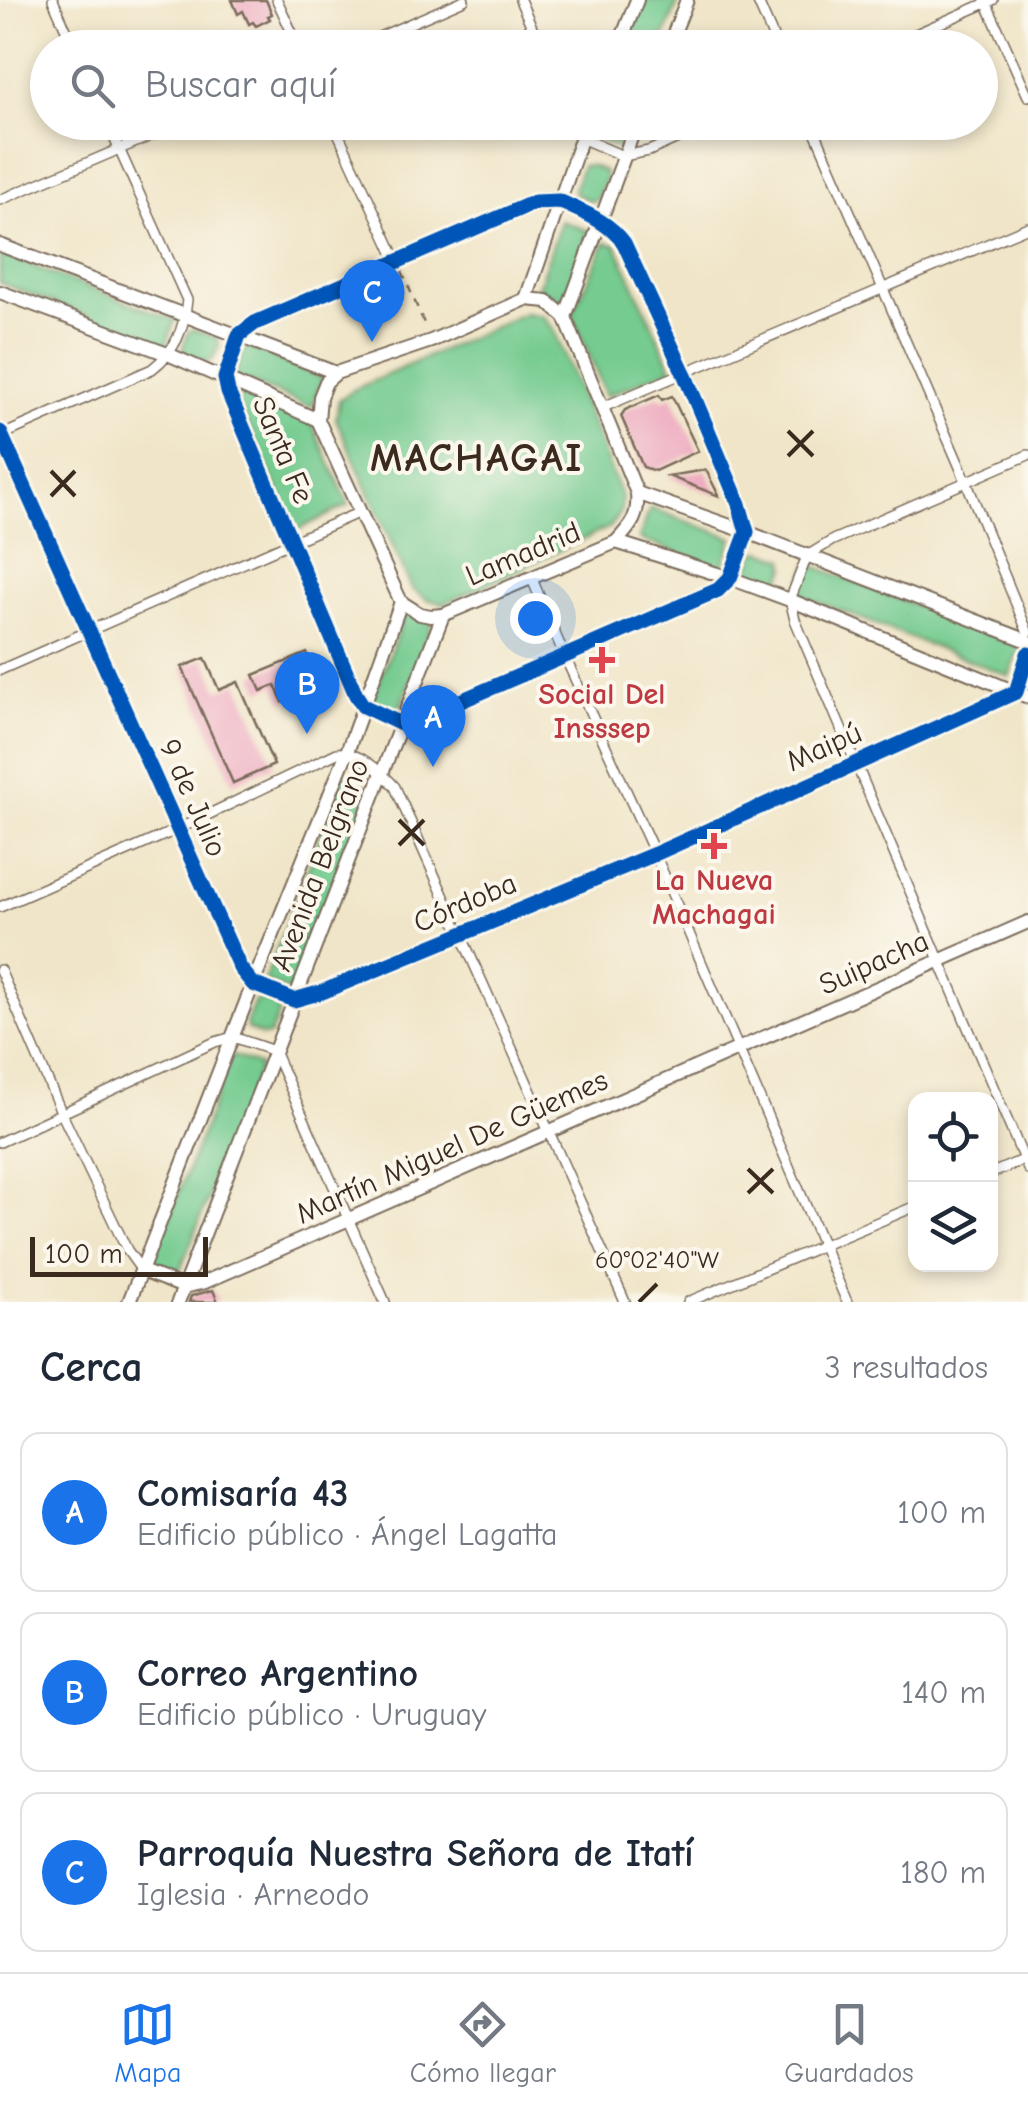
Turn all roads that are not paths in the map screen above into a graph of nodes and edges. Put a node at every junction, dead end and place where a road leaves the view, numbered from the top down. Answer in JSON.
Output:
{"nodes":[{"id":1,"x":54,"y":0,"type":"edge"},
{"id":2,"x":277,"y":0,"type":"edge"},
{"id":3,"x":464,"y":0,"type":"edge"},
{"id":4,"x":520,"y":0,"type":"edge"},
{"id":5,"x":637,"y":0,"type":"edge"},
{"id":6,"x":687,"y":0,"type":"edge"},
{"id":7,"x":757,"y":0,"type":"edge"},
{"id":8,"x":988,"y":1,"type":"edge"},
{"id":9,"x":66,"y":30,"type":"edge"},
{"id":10,"x":290,"y":30,"type":"edge"},
{"id":11,"x":395,"y":30,"type":"edge"},
{"id":12,"x":532,"y":30,"type":"edge"},
{"id":13,"x":625,"y":30,"type":"edge"},
{"id":14,"x":675,"y":30,"type":"edge"},
{"id":15,"x":770,"y":30,"type":"edge"},
{"id":16,"x":924,"y":30,"type":"edge"},
{"id":17,"x":1028,"y":96,"type":"edge"},
{"id":18,"x":116,"y":140,"type":"edge"},
{"id":19,"x":142,"y":140,"type":"edge"},
{"id":20,"x":341,"y":140,"type":"edge"},
{"id":21,"x":580,"y":140,"type":"edge"},
{"id":22,"x":586,"y":140,"type":"edge"},
{"id":23,"x":630,"y":140,"type":"edge"},
{"id":24,"x":673,"y":140,"type":"edge"},
{"id":25,"x":819,"y":140,"type":"edge"},
{"id":26,"x":120,"y":150,"type":"junction"},
{"id":27,"x":624,"y":156,"type":"junction"},
{"id":28,"x":0,"y":200,"type":"edge"},
{"id":29,"x":558,"y":201,"type":"junction"},
{"id":30,"x":601,"y":220,"type":"junction"},
{"id":31,"x":1028,"y":228,"type":"edge"},
{"id":32,"x":0,"y":245,"type":"edge"},
{"id":33,"x":397,"y":261,"type":"junction"},
{"id":34,"x":884,"y":288,"type":"junction"},
{"id":35,"x":0,"y":292,"type":"edge"},
{"id":36,"x":526,"y":299,"type":"junction"},
{"id":37,"x":186,"y":315,"type":"junction"},
{"id":38,"x":565,"y":317,"type":"junction"},
{"id":39,"x":239,"y":335,"type":"junction"},
{"id":40,"x":170,"y":355,"type":"junction"},
{"id":41,"x":682,"y":372,"type":"junction"},
{"id":42,"x":336,"y":373,"type":"junction"},
{"id":43,"x":224,"y":378,"type":"junction"},
{"id":44,"x":601,"y":408,"type":"junction"},
{"id":45,"x":318,"y":420,"type":"junction"},
{"id":46,"x":0,"y":434,"type":"edge"},
{"id":47,"x":1028,"y":454,"type":"edge"},
{"id":48,"x":966,"y":481,"type":"junction"},
{"id":49,"x":637,"y":493,"type":"junction"},
{"id":50,"x":360,"y":512,"type":"junction"},
{"id":51,"x":747,"y":532,"type":"junction"},
{"id":52,"x":616,"y":542,"type":"junction"},
{"id":53,"x":293,"y":543,"type":"junction"},
{"id":54,"x":807,"y":556,"type":"junction"},
{"id":55,"x":532,"y":578,"type":"junction"},
{"id":56,"x":730,"y":578,"type":"junction"},
{"id":57,"x":790,"y":600,"type":"junction"},
{"id":58,"x":401,"y":602,"type":"junction"},
{"id":59,"x":442,"y":615,"type":"junction"},
{"id":60,"x":88,"y":632,"type":"junction"},
{"id":61,"x":1028,"y":632,"type":"edge"},
{"id":62,"x":1028,"y":640,"type":"edge"},
{"id":63,"x":1028,"y":654,"type":"edge"},
{"id":64,"x":565,"y":657,"type":"junction"},
{"id":65,"x":0,"y":670,"type":"edge"},
{"id":66,"x":1022,"y":694,"type":"edge"},
{"id":67,"x":363,"y":706,"type":"junction"},
{"id":68,"x":400,"y":724,"type":"junction"},
{"id":69,"x":347,"y":752,"type":"junction"},
{"id":70,"x":856,"y":763,"type":"junction"},
{"id":71,"x":382,"y":772,"type":"junction"},
{"id":72,"x":176,"y":830,"type":"junction"},
{"id":73,"x":655,"y":854,"type":"junction"},
{"id":74,"x":0,"y":907,"type":"edge"},
{"id":75,"x":1028,"y":922,"type":"edge"},
{"id":76,"x":461,"y":935,"type":"junction"},
{"id":77,"x":941,"y":961,"type":"junction"},
{"id":78,"x":0,"y":970,"type":"edge"},
{"id":79,"x":252,"y":984,"type":"junction"},
{"id":80,"x":294,"y":1000,"type":"junction"},
{"id":81,"x":233,"y":1037,"type":"junction"},
{"id":82,"x":739,"y":1050,"type":"junction"},
{"id":83,"x":274,"y":1051,"type":"junction"},
{"id":84,"x":62,"y":1114,"type":"junction"},
{"id":85,"x":550,"y":1132,"type":"junction"},
{"id":86,"x":0,"y":1142,"type":"edge"},
{"id":87,"x":1027,"y":1162,"type":"edge"},
{"id":88,"x":998,"y":1171,"type":"edge"},
{"id":89,"x":908,"y":1209,"type":"edge"},
{"id":90,"x":349,"y":1220,"type":"junction"},
{"id":91,"x":824,"y":1245,"type":"junction"},
{"id":92,"x":142,"y":1270,"type":"junction"},
{"id":93,"x":184,"y":1287,"type":"junction"},
{"id":94,"x":129,"y":1302,"type":"edge"},
{"id":95,"x":178,"y":1302,"type":"edge"},
{"id":96,"x":385,"y":1302,"type":"edge"},
{"id":97,"x":624,"y":1302,"type":"edge"},
{"id":98,"x":688,"y":1302,"type":"edge"},
{"id":99,"x":847,"y":1302,"type":"edge"}],
"edges":[{"from":1,"to":9,"type":"street"},
{"from":2,"to":10,"type":"street"},
{"from":3,"to":11,"type":"street"},
{"from":4,"to":12,"type":"street"},
{"from":5,"to":13,"type":"street"},
{"from":6,"to":14,"type":"street"},
{"from":7,"to":15,"type":"street"},
{"from":8,"to":16,"type":"street"},
{"from":8,"to":17,"type":"street"},
{"from":18,"to":26,"type":"street"},
{"from":19,"to":26,"type":"street"},
{"from":20,"to":33,"type":"street"},
{"from":21,"to":29,"type":"street"},
{"from":22,"to":27,"type":"street"},
{"from":23,"to":27,"type":"street"},
{"from":24,"to":27,"type":"street"},
{"from":25,"to":34,"type":"street"},
{"from":26,"to":28,"type":"street"},
{"from":26,"to":37,"type":"street"},
{"from":27,"to":30,"type":"street"},
{"from":29,"to":30,"type":"street"},
{"from":29,"to":33,"type":"street"},
{"from":29,"to":36,"type":"street"},
{"from":30,"to":38,"type":"street"},
{"from":30,"to":41,"type":"street"},
{"from":31,"to":34,"type":"street"},
{"from":32,"to":37,"type":"street"},
{"from":33,"to":39,"type":"street"},
{"from":34,"to":41,"type":"street"},
{"from":34,"to":48,"type":"street"},
{"from":35,"to":40,"type":"street"},
{"from":36,"to":38,"type":"street"},
{"from":36,"to":42,"type":"street"},
{"from":37,"to":39,"type":"street"},
{"from":37,"to":40,"type":"street"},
{"from":38,"to":44,"type":"street"},
{"from":39,"to":42,"type":"street"},
{"from":39,"to":43,"type":"street"},
{"from":40,"to":43,"type":"street"},
{"from":40,"to":46,"type":"street"},
{"from":41,"to":44,"type":"street"},
{"from":41,"to":51,"type":"street"},
{"from":42,"to":45,"type":"street"},
{"from":43,"to":45,"type":"street"},
{"from":43,"to":53,"type":"street","name":"Santa Fe"},
{"from":44,"to":49,"type":"street"},
{"from":45,"to":50,"type":"street"},
{"from":46,"to":60,"type":"street","name":"9 de Julio"},
{"from":47,"to":48,"type":"street"},
{"from":48,"to":54,"type":"street"},
{"from":48,"to":61,"type":"street"},
{"from":49,"to":51,"type":"street"},
{"from":49,"to":52,"type":"street","name":"Lamadrid"},
{"from":50,"to":53,"type":"street"},
{"from":50,"to":58,"type":"street"},
{"from":51,"to":54,"type":"street"},
{"from":51,"to":56,"type":"street"},
{"from":52,"to":55,"type":"street","name":"Lamadrid"},
{"from":52,"to":56,"type":"street"},
{"from":53,"to":60,"type":"street"},
{"from":53,"to":67,"type":"street","name":"Santa Fe"},
{"from":54,"to":57,"type":"street"},
{"from":54,"to":62,"type":"street"},
{"from":55,"to":59,"type":"street","name":"Lamadrid"},
{"from":55,"to":64,"type":"street"},
{"from":56,"to":57,"type":"street"},
{"from":56,"to":64,"type":"street"},
{"from":57,"to":66,"type":"street"},
{"from":57,"to":70,"type":"street"},
{"from":58,"to":59,"type":"street","name":"Lamadrid"},
{"from":58,"to":67,"type":"street","name":"Avenida Belgrano"},
{"from":59,"to":68,"type":"street","name":"Avenida Belgrano"},
{"from":60,"to":65,"type":"street"},
{"from":60,"to":72,"type":"street","name":"9 de Julio"},
{"from":63,"to":66,"type":"street"},
{"from":64,"to":68,"type":"street"},
{"from":64,"to":73,"type":"street"},
{"from":66,"to":70,"type":"street","name":"Maipú"},
{"from":67,"to":68,"type":"street"},
{"from":67,"to":69,"type":"street","name":"Avenida Belgrano"},
{"from":68,"to":71,"type":"street","name":"Avenida Belgrano"},
{"from":69,"to":71,"type":"street"},
{"from":69,"to":72,"type":"street"},
{"from":69,"to":79,"type":"street","name":"Avenida Belgrano"},
{"from":70,"to":73,"type":"street","name":"Maipú"},
{"from":70,"to":77,"type":"street"},
{"from":71,"to":76,"type":"street"},
{"from":71,"to":80,"type":"street","name":"Avenida Belgrano"},
{"from":72,"to":74,"type":"street"},
{"from":72,"to":79,"type":"street","name":"9 de Julio"},
{"from":73,"to":76,"type":"street","name":"Córdoba"},
{"from":73,"to":82,"type":"street"},
{"from":75,"to":77,"type":"street","name":"Suipacha"},
{"from":76,"to":80,"type":"street","name":"Córdoba"},
{"from":76,"to":85,"type":"street"},
{"from":77,"to":82,"type":"street","name":"Suipacha"},
{"from":77,"to":87,"type":"street"},
{"from":78,"to":84,"type":"street"},
{"from":79,"to":80,"type":"street"},
{"from":79,"to":81,"type":"street","name":"Avenida Belgrano"},
{"from":80,"to":83,"type":"street","name":"Avenida Belgrano"},
{"from":81,"to":83,"type":"street"},
{"from":81,"to":84,"type":"street"},
{"from":81,"to":92,"type":"street","name":"Avenida Belgrano"},
{"from":82,"to":85,"type":"street","name":"Martín Miguel De Güemes"},
{"from":82,"to":91,"type":"street"},
{"from":83,"to":90,"type":"street"},
{"from":83,"to":93,"type":"street","name":"Avenida Belgrano"},
{"from":84,"to":86,"type":"street"},
{"from":84,"to":92,"type":"street"},
{"from":85,"to":90,"type":"street","name":"Martín Miguel De Güemes"},
{"from":85,"to":97,"type":"street"},
{"from":87,"to":88,"type":"street"},
{"from":89,"to":91,"type":"street"},
{"from":90,"to":93,"type":"street","name":"Martín Miguel De Güemes"},
{"from":90,"to":96,"type":"street"},
{"from":91,"to":98,"type":"street"},
{"from":91,"to":99,"type":"street"},
{"from":92,"to":93,"type":"street"},
{"from":92,"to":94,"type":"street","name":"Avenida Belgrano"},
{"from":93,"to":95,"type":"street","name":"Avenida Belgrano"}]}
